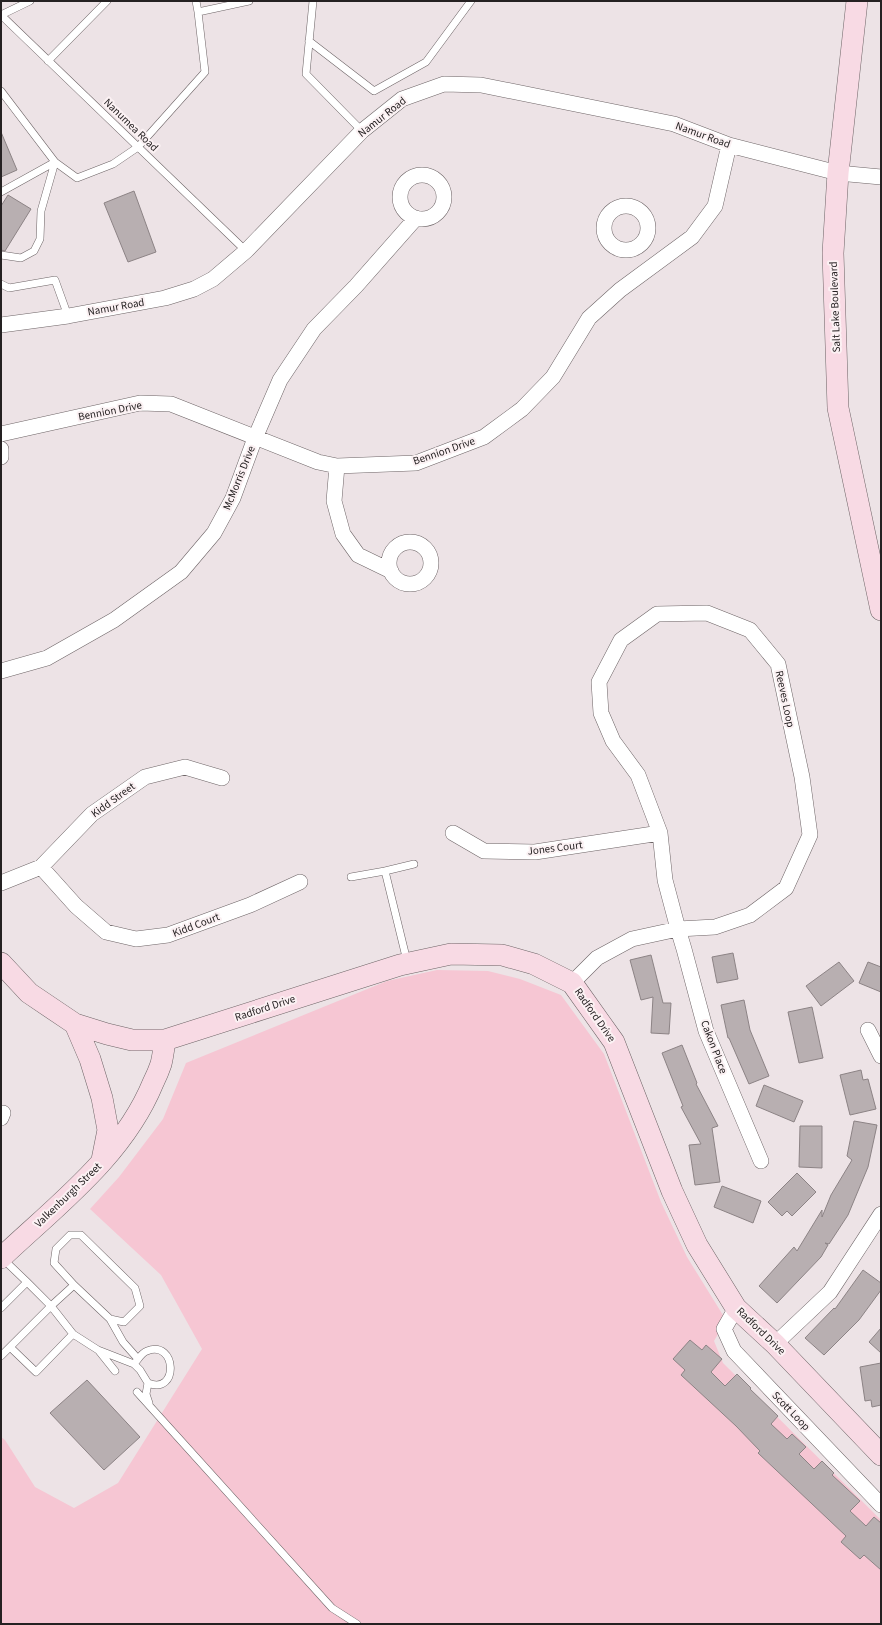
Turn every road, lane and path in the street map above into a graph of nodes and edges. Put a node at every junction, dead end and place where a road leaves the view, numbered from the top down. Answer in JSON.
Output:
{"nodes":[{"id":1,"x":30,"y":1,"type":"edge"},
{"id":2,"x":107,"y":1,"type":"edge"},
{"id":3,"x":196,"y":1,"type":"edge"},
{"id":4,"x":249,"y":1,"type":"edge"},
{"id":5,"x":313,"y":1,"type":"edge"},
{"id":6,"x":471,"y":1,"type":"edge"},
{"id":7,"x":858,"y":1,"type":"edge"},
{"id":8,"x":198,"y":12,"type":"junction"},
{"id":9,"x":1,"y":15,"type":"edge"},
{"id":10,"x":309,"y":40,"type":"junction"},
{"id":11,"x":48,"y":61,"type":"junction"},
{"id":12,"x":1,"y":90,"type":"edge"},
{"id":13,"x":362,"y":131,"type":"junction"},
{"id":14,"x":729,"y":146,"type":"junction"},
{"id":15,"x":138,"y":147,"type":"junction"},
{"id":16,"x":55,"y":162,"type":"junction"},
{"id":17,"x":838,"y":173,"type":"junction"},
{"id":18,"x":881,"y":177,"type":"edge"},
{"id":19,"x":1,"y":192,"type":"edge"},
{"id":20,"x":416,"y":218,"type":"dead end"},
{"id":21,"x":640,"y":246,"type":"dead end"},
{"id":22,"x":246,"y":251,"type":"junction"},
{"id":23,"x":1,"y":255,"type":"edge"},
{"id":24,"x":654,"y":265,"type":"junction"},
{"id":25,"x":1,"y":284,"type":"edge"},
{"id":26,"x":68,"y":316,"type":"junction"},
{"id":27,"x":1,"y":325,"type":"edge"},
{"id":28,"x":1,"y":434,"type":"edge"},
{"id":29,"x":255,"y":438,"type":"junction"},
{"id":30,"x":1,"y":448,"type":"edge"},
{"id":31,"x":1,"y":457,"type":"edge"},
{"id":32,"x":337,"y":466,"type":"junction"},
{"id":33,"x":391,"y":571,"type":"dead end"},
{"id":34,"x":881,"y":610,"type":"edge"},
{"id":35,"x":1,"y":671,"type":"edge"},
{"id":36,"x":222,"y":778,"type":"dead end"},
{"id":37,"x":453,"y":833,"type":"dead end"},
{"id":38,"x":660,"y":834,"type":"junction"},
{"id":39,"x":414,"y":864,"type":"dead end"},
{"id":40,"x":41,"y":867,"type":"junction"},
{"id":41,"x":385,"y":871,"type":"junction"},
{"id":42,"x":351,"y":878,"type":"dead end"},
{"id":43,"x":300,"y":882,"type":"dead end"},
{"id":44,"x":1,"y":883,"type":"edge"},
{"id":45,"x":678,"y":929,"type":"junction"},
{"id":46,"x":1,"y":963,"type":"edge"},
{"id":47,"x":408,"y":963,"type":"junction"},
{"id":48,"x":572,"y":984,"type":"junction"},
{"id":49,"x":75,"y":1024,"type":"junction"},
{"id":50,"x":868,"y":1030,"type":"dead end"},
{"id":51,"x":165,"y":1040,"type":"junction"},
{"id":52,"x":881,"y":1056,"type":"edge"},
{"id":53,"x":761,"y":1161,"type":"dead end"},
{"id":54,"x":101,"y":1163,"type":"junction"},
{"id":55,"x":881,"y":1214,"type":"edge"},
{"id":56,"x":1,"y":1258,"type":"edge"},
{"id":57,"x":27,"y":1282,"type":"junction"},
{"id":58,"x":74,"y":1285,"type":"junction"},
{"id":59,"x":51,"y":1306,"type":"junction"},
{"id":60,"x":1,"y":1308,"type":"edge"},
{"id":61,"x":736,"y":1308,"type":"junction"},
{"id":62,"x":110,"y":1319,"type":"junction"},
{"id":63,"x":73,"y":1334,"type":"junction"},
{"id":64,"x":775,"y":1344,"type":"junction"},
{"id":65,"x":10,"y":1346,"type":"junction"},
{"id":66,"x":98,"y":1350,"type":"junction"},
{"id":67,"x":1,"y":1356,"type":"edge"},
{"id":68,"x":136,"y":1361,"type":"junction"},
{"id":69,"x":116,"y":1371,"type":"dead end"},
{"id":70,"x":148,"y":1383,"type":"junction"},
{"id":71,"x":137,"y":1392,"type":"dead end"},
{"id":72,"x":150,"y":1406,"type":"junction"},
{"id":73,"x":881,"y":1456,"type":"edge"},
{"id":74,"x":881,"y":1505,"type":"edge"},
{"id":75,"x":357,"y":1624,"type":"edge"}],
"edges":[{"from":1,"to":9,"type":"lane"},
{"from":2,"to":11,"type":"lane"},
{"from":3,"to":8,"type":"lane"},
{"from":4,"to":8,"type":"lane"},
{"from":5,"to":10,"type":"lane"},
{"from":6,"to":10,"type":"lane"},
{"from":7,"to":17,"type":"street","name":"Salt Lake Boulevard"},
{"from":8,"to":15,"type":"lane"},
{"from":9,"to":11,"type":"lane","name":"Nanumea Road"},
{"from":10,"to":13,"type":"lane"},
{"from":11,"to":15,"type":"lane","name":"Nanumea Road"},
{"from":12,"to":16,"type":"lane"},
{"from":13,"to":14,"type":"street","name":"Namur Road"},
{"from":13,"to":22,"type":"street","name":"Namur Road"},
{"from":14,"to":17,"type":"street","name":"Namur Road"},
{"from":14,"to":24,"type":"street","name":"Bennion Drive"},
{"from":15,"to":16,"type":"lane"},
{"from":15,"to":22,"type":"lane","name":"Nanumea Road"},
{"from":16,"to":19,"type":"lane"},
{"from":16,"to":23,"type":"lane"},
{"from":17,"to":18,"type":"street","name":"Namur Road"},
{"from":17,"to":34,"type":"street","name":"Salt Lake Boulevard"},
{"from":20,"to":29,"type":"street","name":"McMorris Drive"},
{"from":21,"to":24,"type":"street"},
{"from":22,"to":26,"type":"street","name":"Namur Road"},
{"from":24,"to":32,"type":"street","name":"Bennion Drive"},
{"from":25,"to":26,"type":"lane"},
{"from":26,"to":27,"type":"street","name":"Namur Road"},
{"from":28,"to":29,"type":"street","name":"Bennion Drive"},
{"from":29,"to":32,"type":"street","name":"Bennion Drive"},
{"from":29,"to":35,"type":"street","name":"McMorris Drive"},
{"from":30,"to":31,"type":"street"},
{"from":32,"to":33,"type":"street"},
{"from":36,"to":40,"type":"street","name":"Kidd Street"},
{"from":37,"to":38,"type":"street","name":"Jones Court"},
{"from":38,"to":45,"type":"street","name":"Reeves Loop"},
{"from":38,"to":45,"type":"street","name":"Reeves Loop"},
{"from":39,"to":41,"type":"lane"},
{"from":40,"to":43,"type":"street","name":"Kidd Court"},
{"from":40,"to":44,"type":"street","name":"Kidd Street"},
{"from":41,"to":42,"type":"lane"},
{"from":41,"to":47,"type":"lane"},
{"from":45,"to":48,"type":"street","name":"Reeves Loop"},
{"from":45,"to":53,"type":"street","name":"Cakon Place"},
{"from":46,"to":49,"type":"street","name":"Radford Drive"},
{"from":47,"to":48,"type":"street","name":"Radford Drive"},
{"from":47,"to":51,"type":"street","name":"Radford Drive"},
{"from":48,"to":61,"type":"street","name":"Radford Drive"},
{"from":49,"to":51,"type":"street","name":"Radford Drive"},
{"from":49,"to":54,"type":"street"},
{"from":50,"to":52,"type":"street"},
{"from":51,"to":54,"type":"street","name":"Valkenburgh Street"},
{"from":54,"to":56,"type":"street","name":"Valkenburgh Street"},
{"from":55,"to":64,"type":"street"},
{"from":56,"to":57,"type":"lane"},
{"from":57,"to":59,"type":"lane"},
{"from":57,"to":60,"type":"lane"},
{"from":58,"to":59,"type":"lane"},
{"from":58,"to":62,"type":"lane"},
{"from":58,"to":62,"type":"lane"},
{"from":59,"to":63,"type":"lane"},
{"from":59,"to":65,"type":"lane"},
{"from":61,"to":64,"type":"street","name":"Radford Drive"},
{"from":61,"to":74,"type":"street","name":"Scott Loop"},
{"from":62,"to":68,"type":"lane"},
{"from":63,"to":65,"type":"lane"},
{"from":63,"to":66,"type":"lane"},
{"from":64,"to":73,"type":"street","name":"Radford Drive"},
{"from":65,"to":67,"type":"lane"},
{"from":66,"to":68,"type":"lane"},
{"from":66,"to":69,"type":"lane"},
{"from":68,"to":70,"type":"lane"},
{"from":68,"to":70,"type":"lane"},
{"from":70,"to":72,"type":"lane"},
{"from":71,"to":72,"type":"lane"},
{"from":72,"to":75,"type":"lane"}]}
